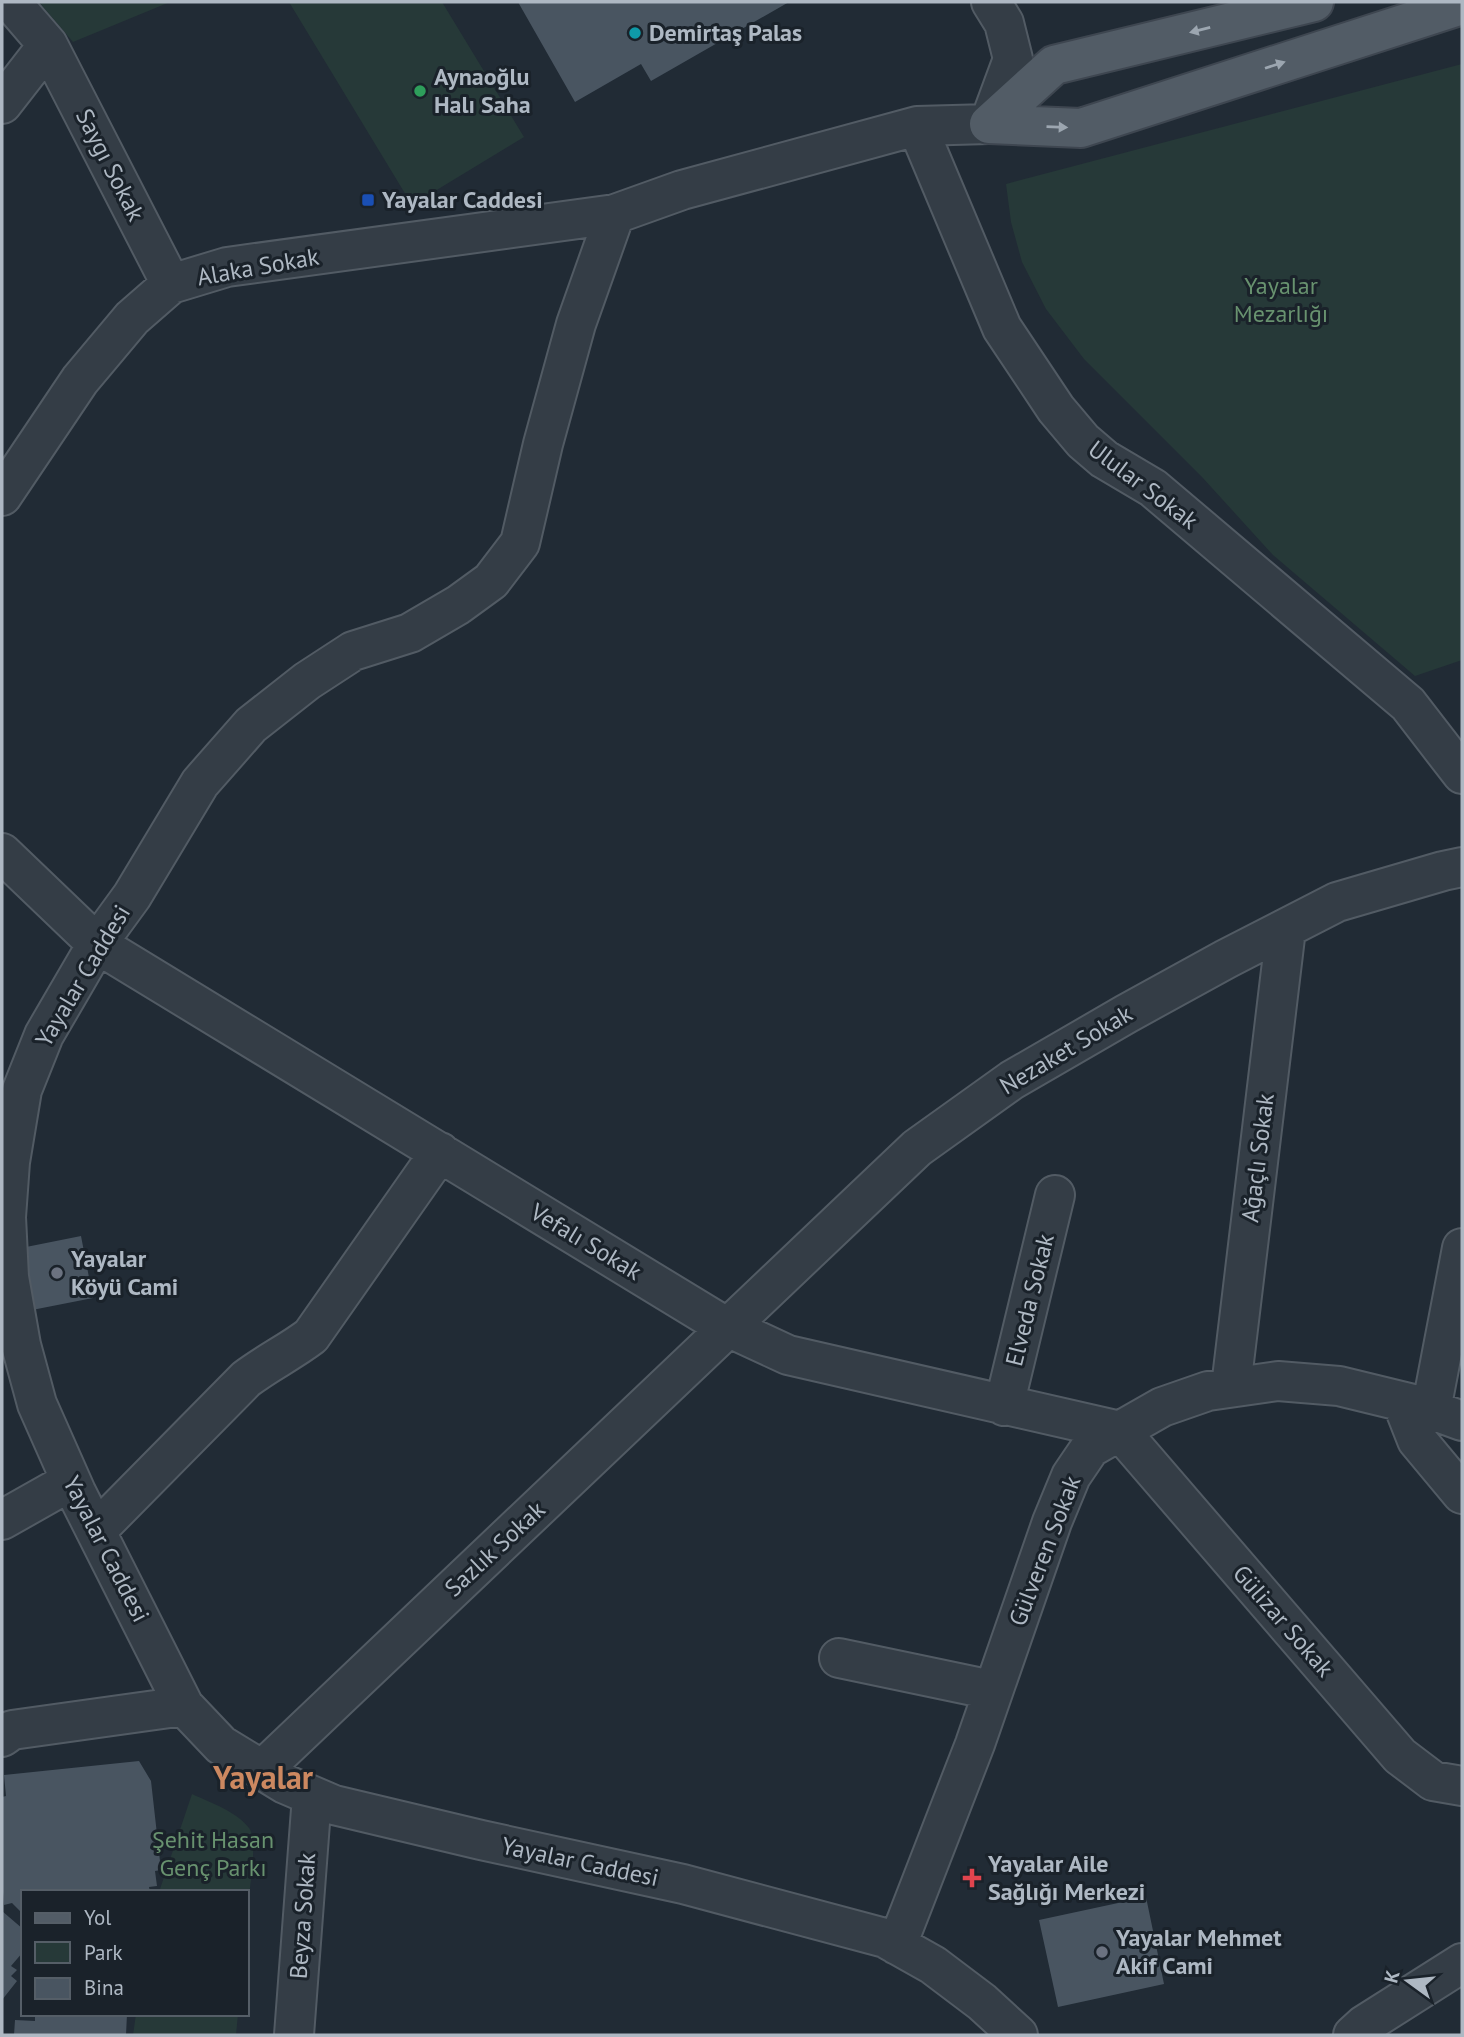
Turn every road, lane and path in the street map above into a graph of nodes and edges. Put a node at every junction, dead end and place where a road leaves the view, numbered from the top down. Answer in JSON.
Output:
{"nodes":[{"id":1,"x":10,"y":2,"type":"edge"},
{"id":2,"x":991,"y":2,"type":"edge"},
{"id":3,"x":1314,"y":2,"type":"edge"},
{"id":4,"x":1462,"y":5,"type":"edge"},
{"id":5,"x":48,"y":45,"type":"junction"},
{"id":6,"x":2,"y":104,"type":"edge"},
{"id":7,"x":989,"y":124,"type":"junction"},
{"id":8,"x":917,"y":126,"type":"junction"},
{"id":9,"x":615,"y":214,"type":"junction"},
{"id":10,"x":171,"y":284,"type":"junction"},
{"id":11,"x":2,"y":496,"type":"edge"},
{"id":12,"x":1462,"y":774,"type":"edge"},
{"id":13,"x":2,"y":853,"type":"edge"},
{"id":14,"x":1462,"y":867,"type":"edge"},
{"id":15,"x":1286,"y":929,"type":"junction"},
{"id":16,"x":97,"y":943,"type":"junction"},
{"id":17,"x":440,"y":1153,"type":"junction"},
{"id":18,"x":1055,"y":1195,"type":"dead end"},
{"id":19,"x":1462,"y":1248,"type":"edge"},
{"id":20,"x":729,"y":1328,"type":"junction"},
{"id":21,"x":14,"y":1362,"type":"edge"},
{"id":22,"x":1231,"y":1387,"type":"junction"},
{"id":23,"x":1004,"y":1406,"type":"junction"},
{"id":24,"x":1432,"y":1411,"type":"edge"},
{"id":25,"x":1120,"y":1432,"type":"junction"},
{"id":26,"x":71,"y":1481,"type":"junction"},
{"id":27,"x":1462,"y":1494,"type":"edge"},
{"id":28,"x":2,"y":1520,"type":"edge"},
{"id":29,"x":96,"y":1531,"type":"junction"},
{"id":30,"x":839,"y":1658,"type":"dead end"},
{"id":31,"x":992,"y":1690,"type":"junction"},
{"id":32,"x":184,"y":1706,"type":"junction"},
{"id":33,"x":2,"y":1737,"type":"edge"},
{"id":34,"x":262,"y":1770,"type":"junction"},
{"id":35,"x":1462,"y":1786,"type":"edge"},
{"id":36,"x":313,"y":1796,"type":"junction"},
{"id":37,"x":897,"y":1945,"type":"junction"},
{"id":38,"x":1462,"y":1963,"type":"edge"},
{"id":39,"x":294,"y":2035,"type":"edge"},
{"id":40,"x":1018,"y":2035,"type":"edge"},
{"id":41,"x":1353,"y":2035,"type":"edge"}],
"edges":[{"from":1,"to":5,"type":"street","name":"Saygı Sokak"},
{"from":2,"to":7,"type":"street"},
{"from":3,"to":7,"type":"main road","one_way":true},
{"from":7,"to":4,"type":"main road","one_way":true},
{"from":5,"to":6,"type":"street"},
{"from":5,"to":10,"type":"street","name":"Saygı Sokak"},
{"from":7,"to":8,"type":"street"},
{"from":8,"to":9,"type":"street"},
{"from":8,"to":12,"type":"street","name":"Ulular Sokak"},
{"from":9,"to":10,"type":"street","name":"Alaka Sokak"},
{"from":9,"to":16,"type":"street","name":"Yayalar Caddesi"},
{"from":10,"to":11,"type":"street","name":"Alaka Sokak"},
{"from":13,"to":16,"type":"street","name":"Vefalı Sokak"},
{"from":14,"to":15,"type":"street","name":"Nezaket Sokak"},
{"from":15,"to":20,"type":"street","name":"Nezaket Sokak"},
{"from":15,"to":22,"type":"street","name":"Ağaçlı Sokak"},
{"from":16,"to":17,"type":"street","name":"Vefalı Sokak"},
{"from":16,"to":21,"type":"street","name":"Yayalar Caddesi"},
{"from":17,"to":20,"type":"street","name":"Vefalı Sokak"},
{"from":17,"to":29,"type":"street"},
{"from":18,"to":23,"type":"street","name":"Elveda Sokak"},
{"from":19,"to":24,"type":"street"},
{"from":20,"to":23,"type":"street","name":"Vefalı Sokak"},
{"from":20,"to":34,"type":"street","name":"Sazlık Sokak"},
{"from":21,"to":26,"type":"street","name":"Yayalar Caddesi"},
{"from":22,"to":24,"type":"street","name":"Gülveren Sokak"},
{"from":22,"to":25,"type":"street","name":"Gülveren Sokak"},
{"from":23,"to":25,"type":"street","name":"Vefalı Sokak"},
{"from":24,"to":27,"type":"street"},
{"from":25,"to":31,"type":"street","name":"Gülveren Sokak"},
{"from":25,"to":35,"type":"street","name":"Gülizar Sokak"},
{"from":26,"to":28,"type":"street"},
{"from":26,"to":29,"type":"street","name":"Yayalar Caddesi"},
{"from":29,"to":32,"type":"street","name":"Yayalar Caddesi"},
{"from":30,"to":31,"type":"street"},
{"from":31,"to":37,"type":"street","name":"Gülveren Sokak"},
{"from":32,"to":33,"type":"street"},
{"from":32,"to":34,"type":"street","name":"Yayalar Caddesi"},
{"from":34,"to":36,"type":"street","name":"Yayalar Caddesi"},
{"from":36,"to":37,"type":"street","name":"Yayalar Caddesi"},
{"from":36,"to":39,"type":"street","name":"Beyza Sokak"},
{"from":37,"to":40,"type":"street","name":"Yayalar Caddesi"},
{"from":38,"to":41,"type":"street"}]}
